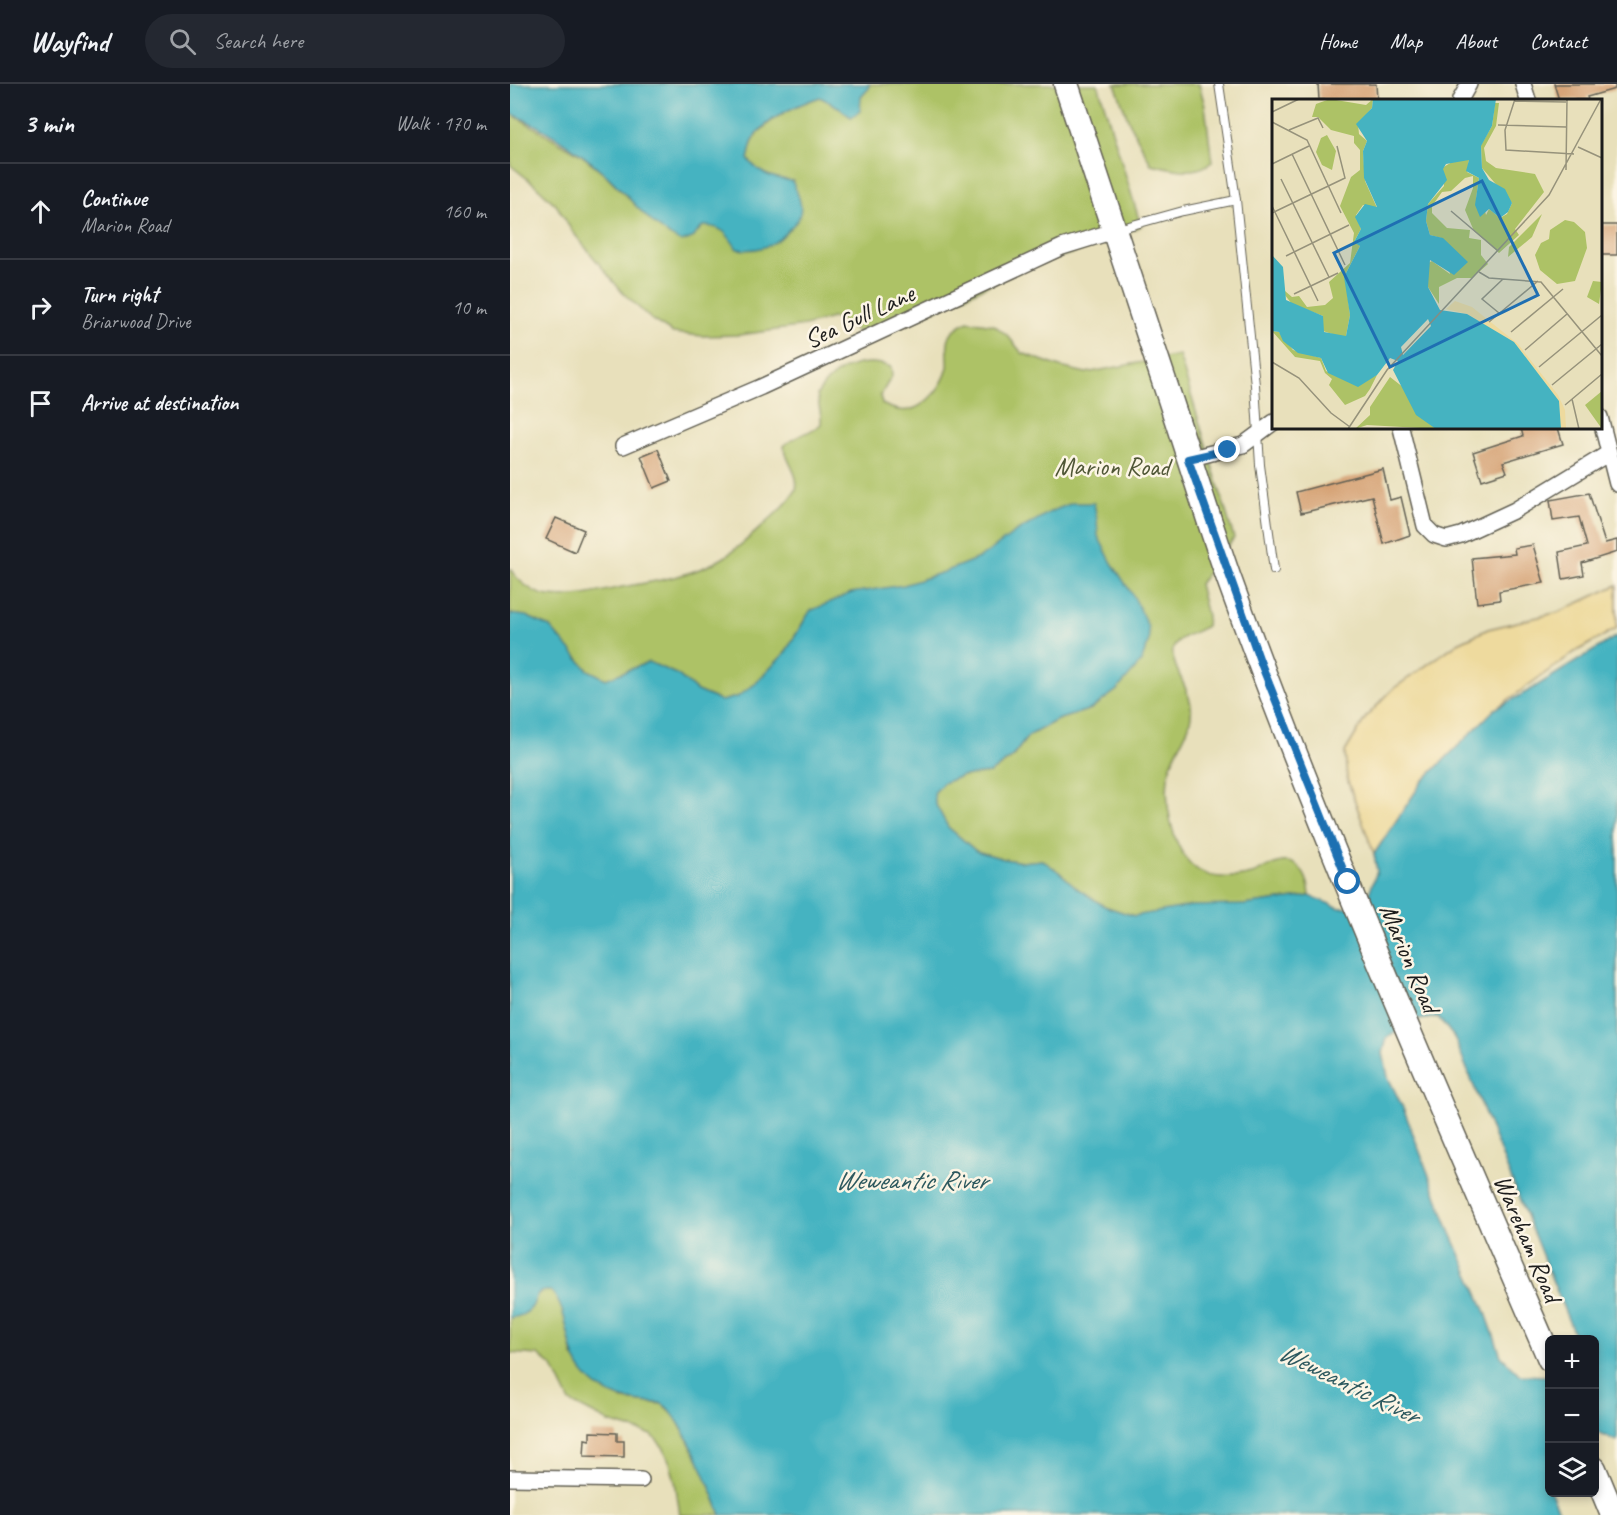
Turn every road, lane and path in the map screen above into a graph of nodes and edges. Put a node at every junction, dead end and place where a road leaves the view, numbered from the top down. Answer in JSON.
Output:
{"nodes":[{"id":1,"x":1066,"y":84,"type":"edge"},
{"id":2,"x":1219,"y":84,"type":"edge"},
{"id":3,"x":1469,"y":84,"type":"edge"},
{"id":4,"x":1524,"y":84,"type":"edge"},
{"id":5,"x":1461,"y":99,"type":"edge"},
{"id":6,"x":1528,"y":99,"type":"edge"},
{"id":7,"x":1236,"y":200,"type":"junction"},
{"id":8,"x":1114,"y":231,"type":"junction"},
{"id":9,"x":1272,"y":424,"type":"edge"},
{"id":10,"x":1602,"y":425,"type":"edge"},
{"id":11,"x":1401,"y":429,"type":"edge"},
{"id":12,"x":1258,"y":435,"type":"junction"},
{"id":13,"x":623,"y":446,"type":"dead end"},
{"id":14,"x":1609,"y":453,"type":"junction"},
{"id":15,"x":1188,"y":459,"type":"junction"},
{"id":16,"x":1617,"y":484,"type":"edge"},
{"id":17,"x":1274,"y":570,"type":"dead end"},
{"id":18,"x":1469,"y":1173,"type":"joint"},
{"id":19,"x":1545,"y":1348,"type":"edge"},
{"id":20,"x":510,"y":1478,"type":"edge"},
{"id":21,"x":641,"y":1480,"type":"dead end"},
{"id":22,"x":1599,"y":1481,"type":"edge"},
{"id":23,"x":1613,"y":1515,"type":"edge"}],
"edges":[{"from":1,"to":8,"type":"main road","name":"Marion Road"},
{"from":2,"to":7,"type":"lane"},
{"from":3,"to":5,"type":"street"},
{"from":4,"to":6,"type":"street"},
{"from":7,"to":8,"type":"lane"},
{"from":7,"to":12,"type":"lane"},
{"from":8,"to":13,"type":"street","name":"Sea Gull Lane"},
{"from":8,"to":15,"type":"main road","name":"Marion Road"},
{"from":9,"to":12,"type":"street"},
{"from":10,"to":14,"type":"street"},
{"from":11,"to":14,"type":"street"},
{"from":12,"to":15,"type":"street"},
{"from":12,"to":17,"type":"lane"},
{"from":14,"to":16,"type":"street"},
{"from":15,"to":18,"type":"main road","name":"Marion Road"},
{"from":18,"to":19,"type":"main road","name":"Wareham Road"},
{"from":20,"to":21,"type":"street"},
{"from":22,"to":23,"type":"main road"}]}
